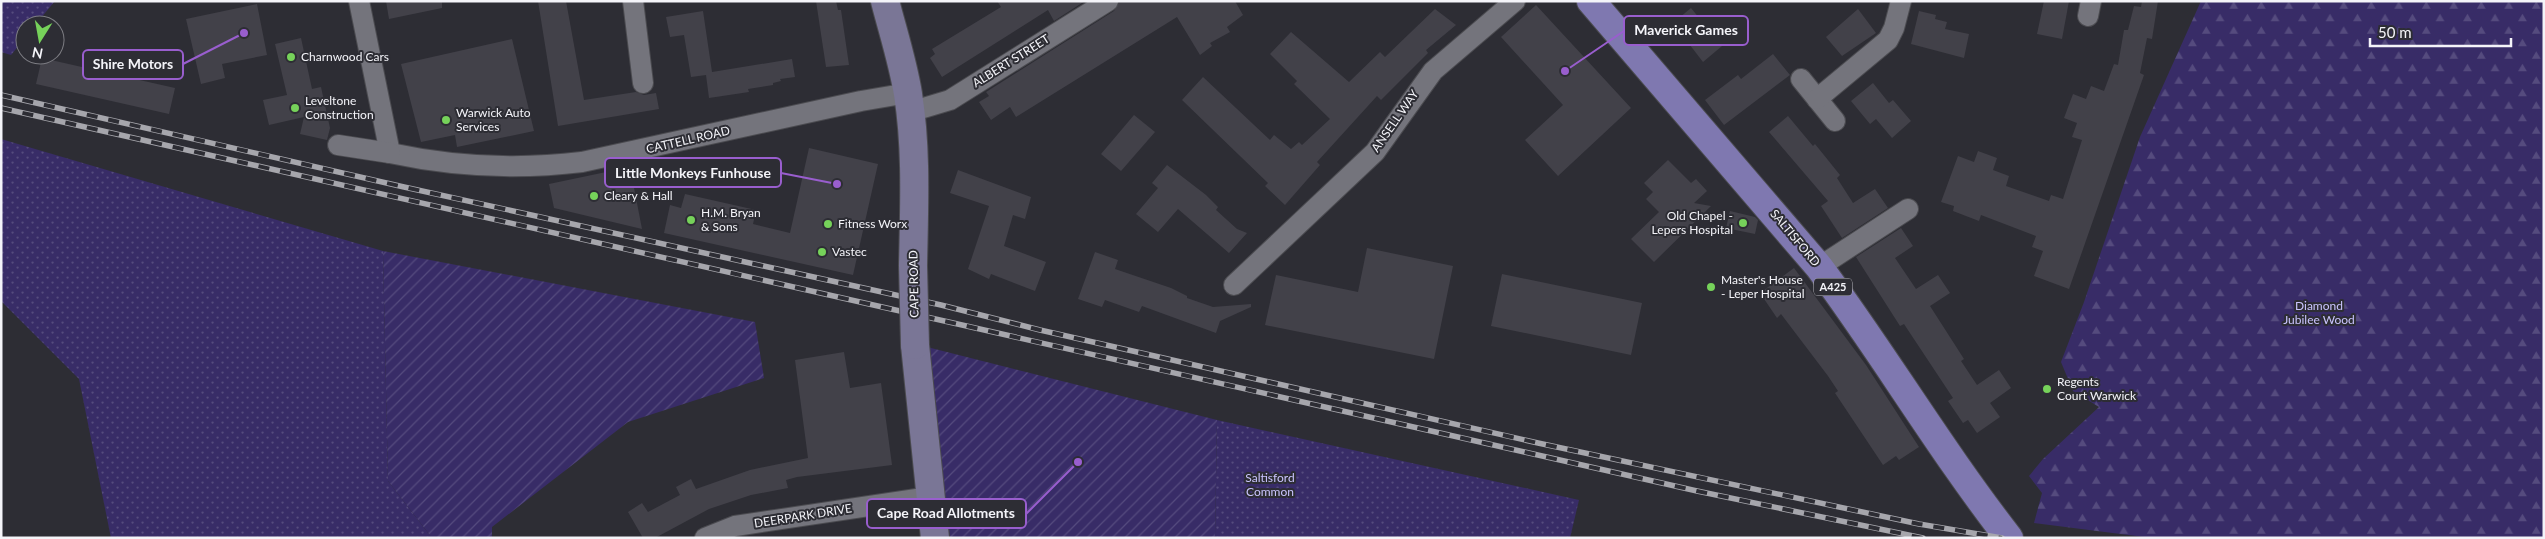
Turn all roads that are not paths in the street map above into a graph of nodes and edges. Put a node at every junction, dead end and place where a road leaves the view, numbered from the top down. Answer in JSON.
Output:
{"nodes":[{"id":1,"x":359,"y":1,"type":"edge"},
{"id":2,"x":633,"y":1,"type":"edge"},
{"id":3,"x":885,"y":1,"type":"edge"},
{"id":4,"x":1108,"y":1,"type":"edge"},
{"id":5,"x":1515,"y":1,"type":"edge"},
{"id":6,"x":1591,"y":1,"type":"edge"},
{"id":7,"x":1901,"y":1,"type":"edge"},
{"id":8,"x":1801,"y":78,"type":"dead end"},
{"id":9,"x":643,"y":83,"type":"dead end"},
{"id":10,"x":1818,"y":99,"type":"junction"},
{"id":11,"x":909,"y":103,"type":"junction"},
{"id":12,"x":1835,"y":121,"type":"dead end"},
{"id":13,"x":338,"y":145,"type":"dead end"},
{"id":14,"x":390,"y":153,"type":"junction"},
{"id":15,"x":1908,"y":209,"type":"dead end"},
{"id":16,"x":1819,"y":267,"type":"junction"},
{"id":17,"x":1234,"y":285,"type":"dead end"},
{"id":18,"x":930,"y":497,"type":"junction"},
{"id":19,"x":2001,"y":528,"type":"edge"},
{"id":20,"x":733,"y":532,"type":"edge"},
{"id":21,"x":705,"y":538,"type":"edge"},
{"id":22,"x":935,"y":538,"type":"edge"}],
"edges":[{"from":1,"to":14,"type":"street"},
{"from":2,"to":9,"type":"street"},
{"from":3,"to":11,"type":"street","name":"CAPE ROAD"},
{"from":4,"to":11,"type":"street","name":"ALBERT STREET"},
{"from":5,"to":17,"type":"street","name":"ANSELL WAY"},
{"from":6,"to":16,"type":"main road","name":"SALTISFORD","number":"A425"},
{"from":7,"to":10,"type":"street"},
{"from":8,"to":10,"type":"street"},
{"from":10,"to":12,"type":"street"},
{"from":11,"to":14,"type":"street","name":"CATTELL ROAD"},
{"from":11,"to":18,"type":"street","name":"CAPE ROAD","bridge":true},
{"from":13,"to":14,"type":"street","name":"CATTELL ROAD"},
{"from":15,"to":16,"type":"street"},
{"from":16,"to":19,"type":"main road","name":"SALTISFORD","number":"A425"},
{"from":18,"to":20,"type":"street","name":"DEERPARK DRIVE"},
{"from":18,"to":22,"type":"street","name":"CAPE ROAD"},
{"from":20,"to":21,"type":"street","name":"DEERPARK DRIVE"}]}
